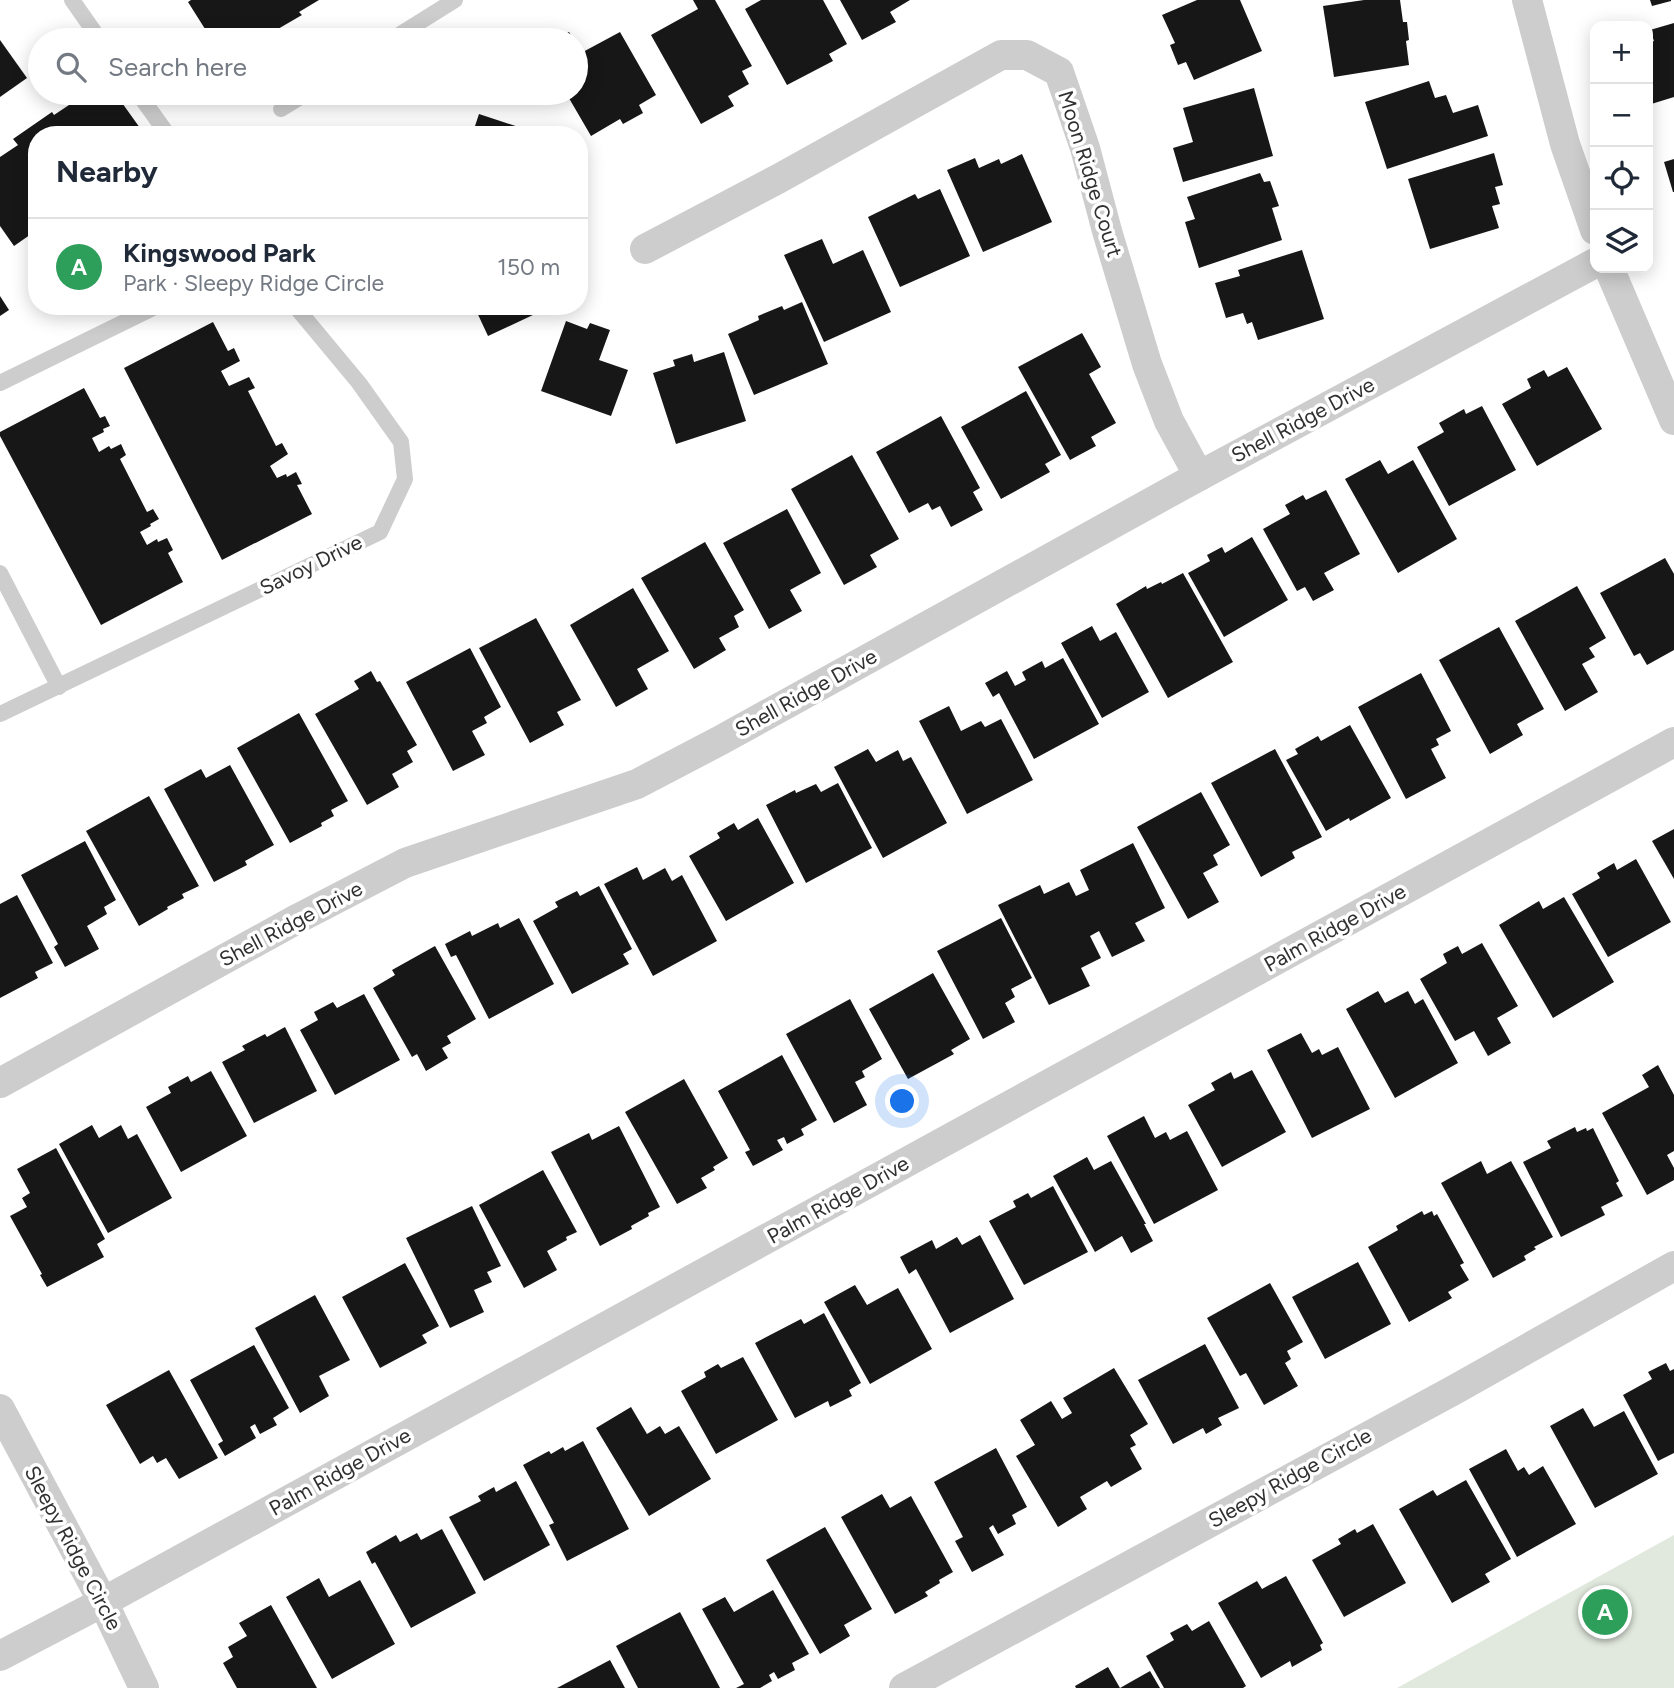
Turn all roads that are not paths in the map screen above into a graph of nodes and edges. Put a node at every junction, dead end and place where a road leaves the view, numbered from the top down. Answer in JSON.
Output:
{"nodes":[{"id":1,"x":72,"y":0,"type":"edge"},
{"id":2,"x":455,"y":0,"type":"edge"},
{"id":3,"x":1527,"y":0,"type":"edge"},
{"id":4,"x":92,"y":28,"type":"edge"},
{"id":5,"x":410,"y":28,"type":"edge"},
{"id":6,"x":147,"y":105,"type":"edge"},
{"id":7,"x":288,"y":105,"type":"edge"},
{"id":8,"x":281,"y":109,"type":"dead end"},
{"id":9,"x":162,"y":126,"type":"edge"},
{"id":10,"x":1590,"y":216,"type":"edge"},
{"id":11,"x":646,"y":249,"type":"dead end"},
{"id":12,"x":1590,"y":266,"type":"edge"},
{"id":13,"x":1611,"y":273,"type":"edge"},
{"id":14,"x":139,"y":315,"type":"edge"},
{"id":15,"x":302,"y":315,"type":"edge"},
{"id":16,"x":0,"y":383,"type":"edge"},
{"id":17,"x":1674,"y":420,"type":"edge"},
{"id":18,"x":1199,"y":475,"type":"junction"},
{"id":19,"x":0,"y":573,"type":"edge"},
{"id":20,"x":59,"y":688,"type":"junction"},
{"id":21,"x":0,"y":715,"type":"edge"},
{"id":22,"x":1674,"y":742,"type":"edge"},
{"id":23,"x":0,"y":1083,"type":"edge"},
{"id":24,"x":1674,"y":1266,"type":"edge"},
{"id":25,"x":0,"y":1409,"type":"edge"},
{"id":26,"x":103,"y":1602,"type":"junction"},
{"id":27,"x":0,"y":1656,"type":"edge"},
{"id":28,"x":144,"y":1688,"type":"edge"},
{"id":29,"x":904,"y":1688,"type":"edge"}],
"edges":[{"from":1,"to":4,"type":"lane"},
{"from":2,"to":5,"type":"lane"},
{"from":3,"to":10,"type":"street"},
{"from":6,"to":9,"type":"lane"},
{"from":7,"to":8,"type":"lane"},
{"from":11,"to":18,"type":"street","name":"Moon Ridge Court"},
{"from":12,"to":18,"type":"street","name":"Shell Ridge Drive"},
{"from":13,"to":17,"type":"street"},
{"from":14,"to":16,"type":"lane"},
{"from":15,"to":20,"type":"lane","name":"Savoy Drive"},
{"from":18,"to":23,"type":"street","name":"Shell Ridge Drive"},
{"from":19,"to":20,"type":"lane"},
{"from":20,"to":21,"type":"lane","name":"Savoy Drive"},
{"from":22,"to":26,"type":"street","name":"Palm Ridge Drive"},
{"from":24,"to":29,"type":"street","name":"Sleepy Ridge Circle"},
{"from":25,"to":26,"type":"street","name":"Sleepy Ridge Circle"},
{"from":26,"to":27,"type":"street","name":"Palm Ridge Drive"},
{"from":26,"to":28,"type":"street","name":"Sleepy Ridge Circle"}]}
